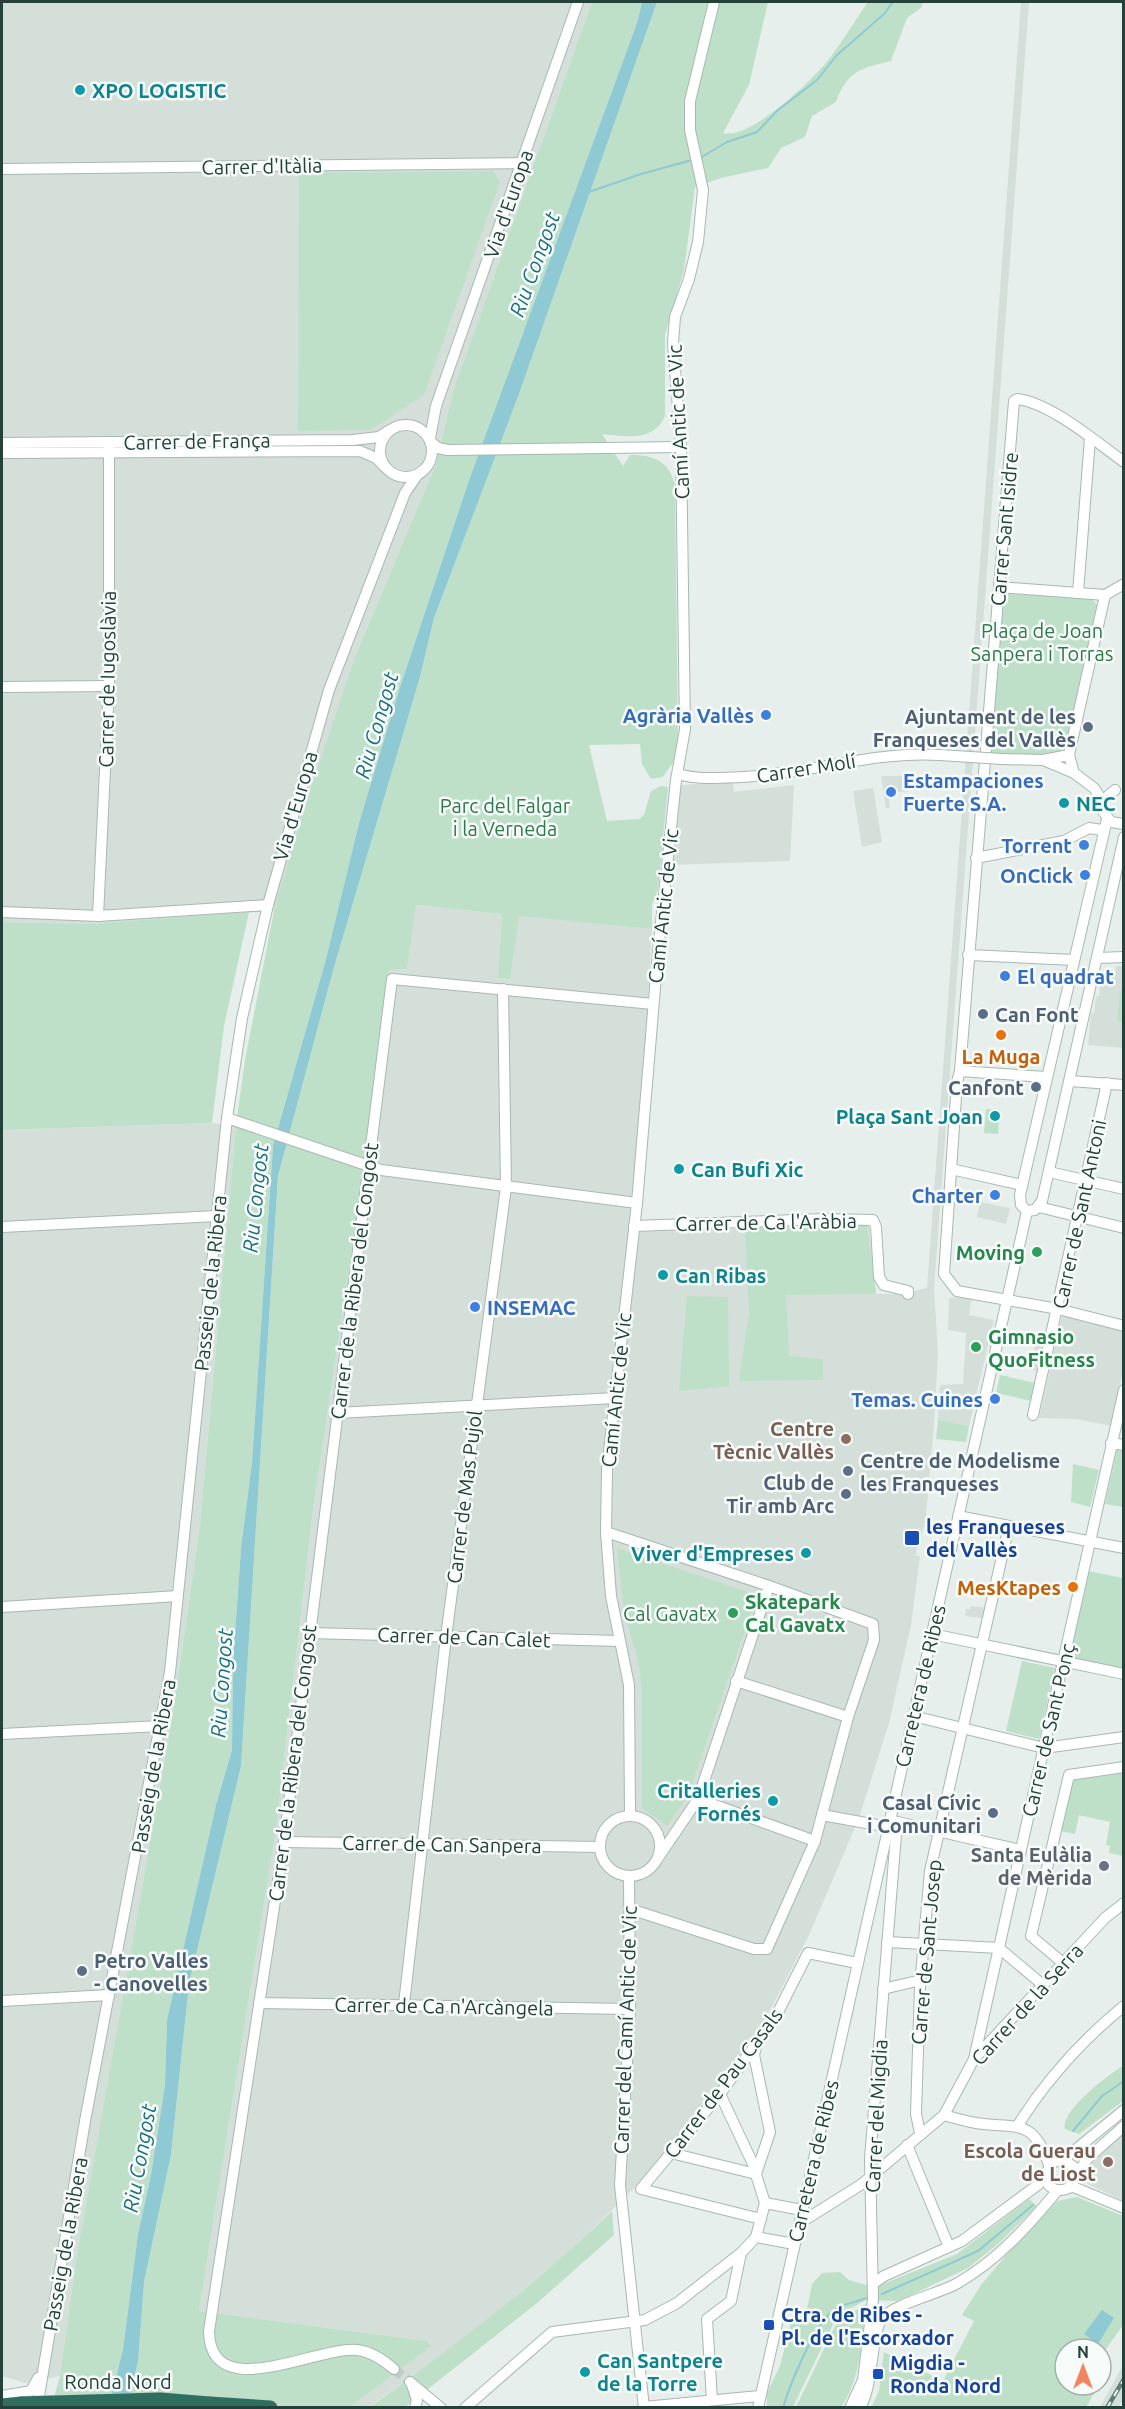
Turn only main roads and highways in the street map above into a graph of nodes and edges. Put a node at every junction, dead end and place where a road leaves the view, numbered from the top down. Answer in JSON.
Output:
{"nodes":[{"id":1,"x":208,"y":2404,"type":"junction"},
{"id":2,"x":2,"y":2406,"type":"edge"},
{"id":3,"x":235,"y":2408,"type":"edge"},
{"id":4,"x":270,"y":2408,"type":"edge"}],
"edges":[{"from":1,"to":2,"type":"highway","name":"Ronda Nord","bridge":true},
{"from":1,"to":3,"type":"highway","name":"Ronda Nord"},
{"from":1,"to":4,"type":"highway"}]}
